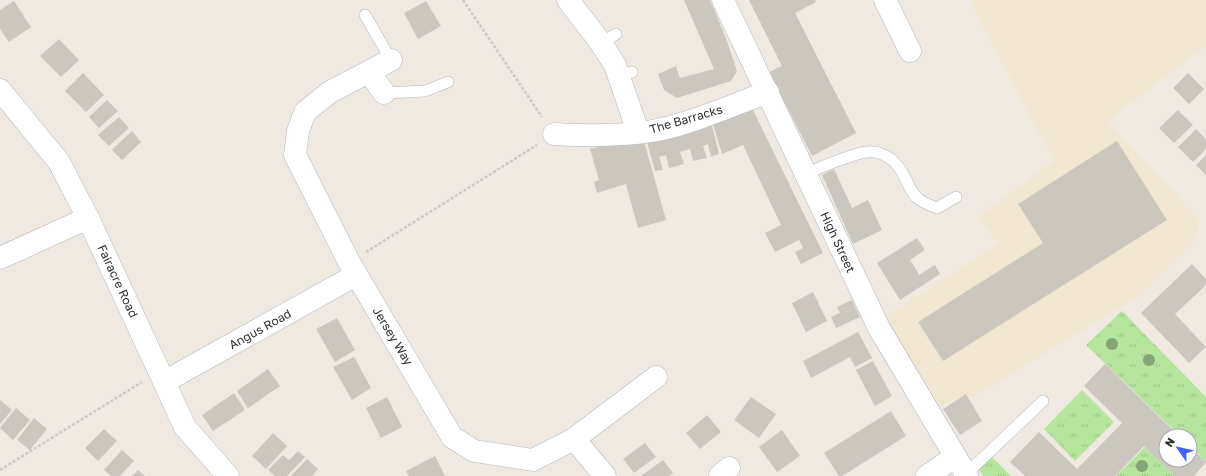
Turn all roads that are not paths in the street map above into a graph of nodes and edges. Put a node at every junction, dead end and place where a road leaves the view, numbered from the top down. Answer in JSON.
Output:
{"nodes":[{"id":1,"x":568,"y":0,"type":"edge"},
{"id":2,"x":724,"y":0,"type":"edge"},
{"id":3,"x":885,"y":0,"type":"edge"},
{"id":4,"x":365,"y":15,"type":"dead end"},
{"id":5,"x":910,"y":51,"type":"dead end"},
{"id":6,"x":390,"y":60,"type":"joint"},
{"id":7,"x":369,"y":72,"type":"junction"},
{"id":8,"x":448,"y":82,"type":"dead end"},
{"id":9,"x":0,"y":90,"type":"edge"},
{"id":10,"x":768,"y":92,"type":"junction"},
{"id":11,"x":384,"y":93,"type":"joint"},
{"id":12,"x":638,"y":132,"type":"junction"},
{"id":13,"x":554,"y":134,"type":"road end"},
{"id":14,"x":806,"y":174,"type":"junction"},
{"id":15,"x":956,"y":197,"type":"dead end"},
{"id":16,"x":88,"y":218,"type":"junction"},
{"id":17,"x":0,"y":258,"type":"edge"},
{"id":18,"x":352,"y":269,"type":"junction"},
{"id":19,"x":162,"y":376,"type":"junction"},
{"id":20,"x":656,"y":377,"type":"dead end"},
{"id":21,"x":1042,"y":401,"type":"dead end"},
{"id":22,"x":574,"y":439,"type":"junction"},
{"id":23,"x":963,"y":469,"type":"edge"},
{"id":24,"x":228,"y":476,"type":"edge"},
{"id":25,"x":605,"y":476,"type":"edge"},
{"id":26,"x":927,"y":476,"type":"edge"}],
"edges":[{"from":1,"to":12,"type":"street"},
{"from":2,"to":10,"type":"street","name":"High Street"},
{"from":3,"to":5,"type":"street"},
{"from":4,"to":6,"type":"lane"},
{"from":6,"to":7,"type":"street","name":"Jersey Way"},
{"from":7,"to":11,"type":"street"},
{"from":7,"to":18,"type":"street","name":"Jersey Way"},
{"from":8,"to":11,"type":"lane"},
{"from":9,"to":16,"type":"street","name":"Fairacre Road"},
{"from":10,"to":12,"type":"street","name":"The Barracks"},
{"from":10,"to":14,"type":"street","name":"High Street"},
{"from":12,"to":13,"type":"street","name":"The Barracks"},
{"from":14,"to":15,"type":"lane"},
{"from":14,"to":23,"type":"street","name":"High Street"},
{"from":16,"to":17,"type":"street"},
{"from":16,"to":19,"type":"street","name":"Fairacre Road"},
{"from":18,"to":19,"type":"street","name":"Angus Road"},
{"from":18,"to":22,"type":"street","name":"Jersey Way"},
{"from":19,"to":24,"type":"street","name":"Fairacre Road"},
{"from":20,"to":22,"type":"street","name":"Jersey Way"},
{"from":21,"to":23,"type":"lane"},
{"from":22,"to":25,"type":"street"},
{"from":23,"to":26,"type":"street"}]}
